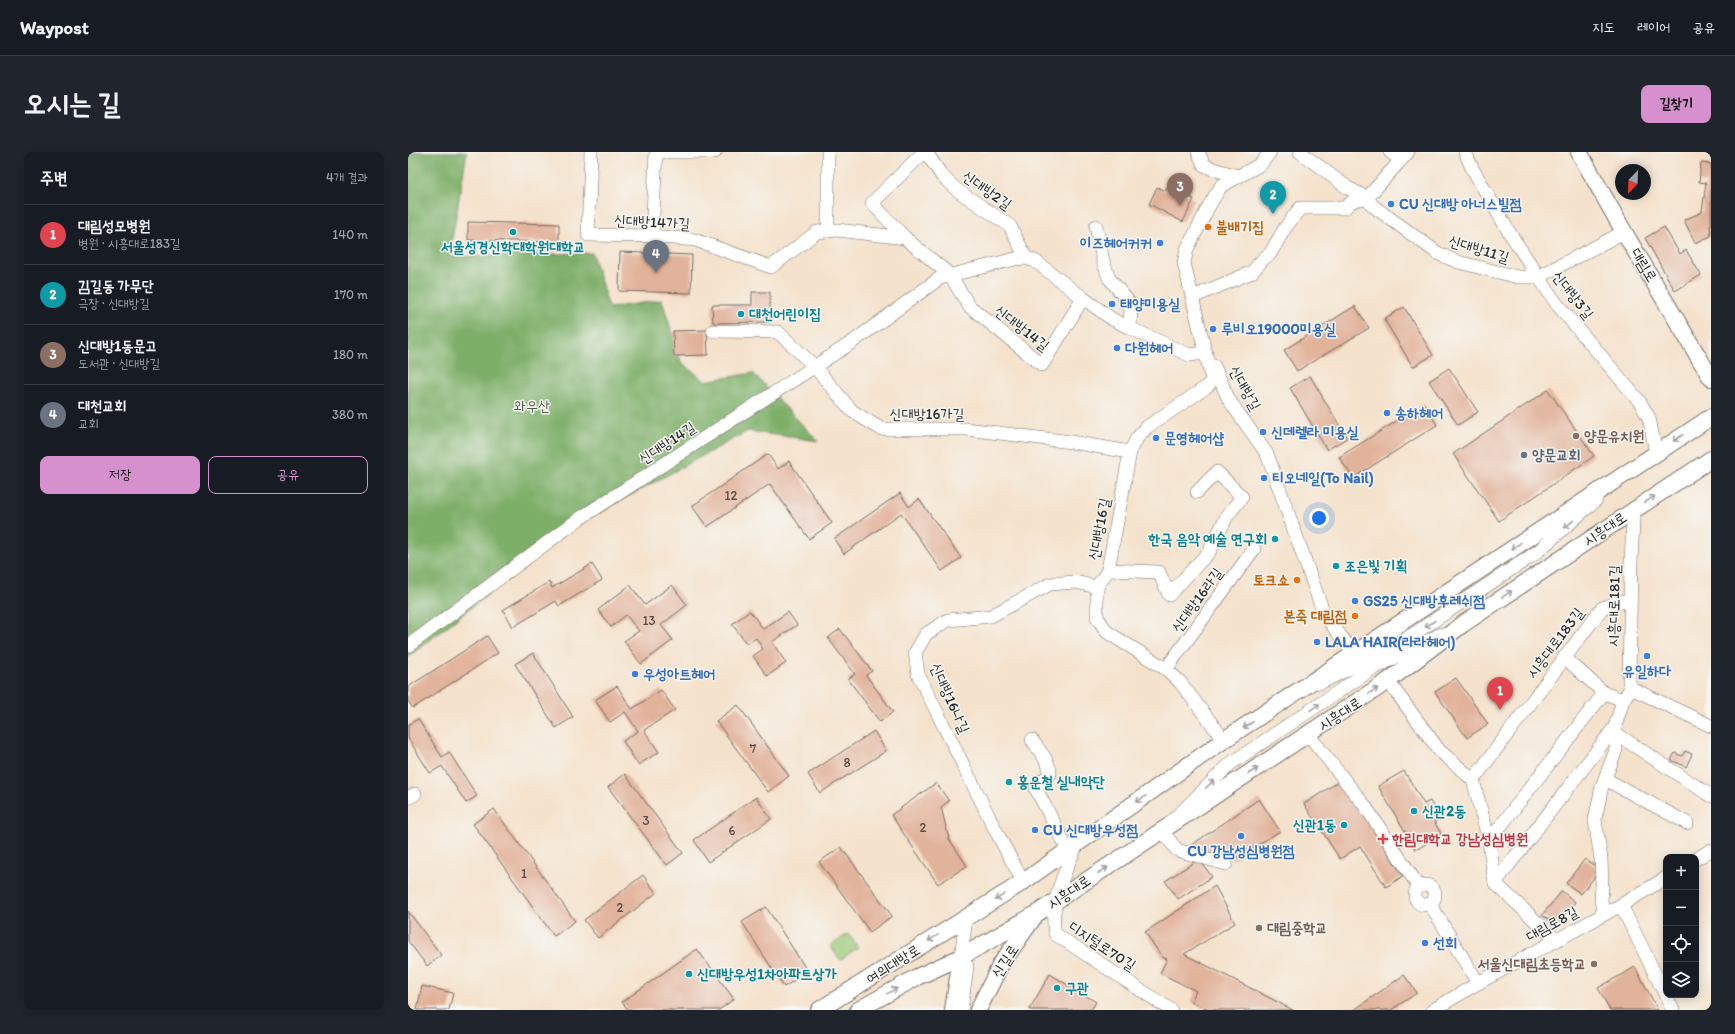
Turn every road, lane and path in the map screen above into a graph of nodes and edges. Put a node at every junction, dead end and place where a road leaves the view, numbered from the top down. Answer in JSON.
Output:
{"nodes":[{"id":1,"x":591,"y":152,"type":"edge"},
{"id":2,"x":715,"y":152,"type":"edge"},
{"id":3,"x":828,"y":152,"type":"edge"},
{"id":4,"x":925,"y":152,"type":"edge"},
{"id":5,"x":1198,"y":152,"type":"edge"},
{"id":6,"x":1270,"y":152,"type":"edge"},
{"id":7,"x":1300,"y":152,"type":"edge"},
{"id":8,"x":1390,"y":152,"type":"edge"},
{"id":9,"x":1465,"y":152,"type":"edge"},
{"id":10,"x":1578,"y":152,"type":"edge"},
{"id":11,"x":1404,"y":156,"type":"edge"},
{"id":12,"x":1238,"y":176,"type":"junction"},
{"id":13,"x":1367,"y":198,"type":"junction"},
{"id":14,"x":1096,"y":226,"type":"dead end"},
{"id":15,"x":828,"y":231,"type":"junction"},
{"id":16,"x":1624,"y":232,"type":"junction"},
{"id":17,"x":652,"y":236,"type":"junction"},
{"id":18,"x":905,"y":238,"type":"junction"},
{"id":19,"x":1026,"y":258,"type":"junction"},
{"id":20,"x":950,"y":275,"type":"junction"},
{"id":21,"x":1538,"y":277,"type":"junction"},
{"id":22,"x":1193,"y":297,"type":"junction"},
{"id":23,"x":1083,"y":298,"type":"junction"},
{"id":24,"x":1130,"y":328,"type":"junction"},
{"id":25,"x":713,"y":331,"type":"dead end"},
{"id":26,"x":1206,"y":353,"type":"junction"},
{"id":27,"x":814,"y":366,"type":"junction"},
{"id":28,"x":1711,"y":378,"type":"edge"},
{"id":29,"x":1711,"y":417,"type":"edge"},
{"id":30,"x":1130,"y":452,"type":"junction"},
{"id":31,"x":1656,"y":453,"type":"junction"},
{"id":32,"x":1711,"y":459,"type":"edge"},
{"id":33,"x":1630,"y":470,"type":"junction"},
{"id":34,"x":1197,"y":492,"type":"dead end"},
{"id":35,"x":1632,"y":511,"type":"junction"},
{"id":36,"x":1254,"y":550,"type":"dead end"},
{"id":37,"x":1108,"y":570,"type":"junction"},
{"id":38,"x":1097,"y":587,"type":"junction"},
{"id":39,"x":1630,"y":601,"type":"junction"},
{"id":40,"x":1463,"y":624,"type":"junction"},
{"id":41,"x":408,"y":646,"type":"edge"},
{"id":42,"x":1354,"y":654,"type":"junction"},
{"id":43,"x":1564,"y":657,"type":"junction"},
{"id":44,"x":1166,"y":669,"type":"junction"},
{"id":45,"x":1388,"y":681,"type":"junction"},
{"id":46,"x":1631,"y":688,"type":"junction"},
{"id":47,"x":1604,"y":693,"type":"junction"},
{"id":48,"x":1624,"y":700,"type":"junction"},
{"id":49,"x":1280,"y":703,"type":"junction"},
{"id":50,"x":1711,"y":726,"type":"edge"},
{"id":51,"x":1615,"y":730,"type":"junction"},
{"id":52,"x":1308,"y":734,"type":"junction"},
{"id":53,"x":1032,"y":740,"type":"dead end"},
{"id":54,"x":1224,"y":740,"type":"junction"},
{"id":55,"x":1605,"y":779,"type":"junction"},
{"id":56,"x":1473,"y":780,"type":"junction"},
{"id":57,"x":1711,"y":796,"type":"edge"},
{"id":58,"x":1688,"y":823,"type":"dead end"},
{"id":59,"x":1162,"y":831,"type":"junction"},
{"id":60,"x":1489,"y":841,"type":"junction"},
{"id":61,"x":1072,"y":847,"type":"junction"},
{"id":62,"x":1711,"y":850,"type":"edge"},
{"id":63,"x":1699,"y":858,"type":"edge"},
{"id":64,"x":1226,"y":864,"type":"dead end"},
{"id":65,"x":1663,"y":880,"type":"edge"},
{"id":66,"x":1023,"y":882,"type":"junction"},
{"id":67,"x":1495,"y":883,"type":"junction"},
{"id":68,"x":1056,"y":901,"type":"junction"},
{"id":69,"x":1621,"y":905,"type":"junction"},
{"id":70,"x":1036,"y":914,"type":"junction"},
{"id":71,"x":1604,"y":914,"type":"junction"},
{"id":72,"x":966,"y":918,"type":"junction"},
{"id":73,"x":1556,"y":940,"type":"junction"},
{"id":74,"x":965,"y":954,"type":"junction"},
{"id":75,"x":1478,"y":983,"type":"junction"},
{"id":76,"x":1455,"y":1004,"type":"edge"},
{"id":77,"x":819,"y":1010,"type":"edge"},
{"id":78,"x":858,"y":1010,"type":"edge"},
{"id":79,"x":953,"y":1010,"type":"edge"},
{"id":80,"x":961,"y":1010,"type":"edge"},
{"id":81,"x":978,"y":1010,"type":"edge"},
{"id":82,"x":1171,"y":1010,"type":"edge"},
{"id":83,"x":1433,"y":1010,"type":"edge"},
{"id":84,"x":1673,"y":1010,"type":"edge"}],
"edges":[{"from":1,"to":17,"type":"street","name":"신대방14가길"},
{"from":2,"to":17,"type":"street"},
{"from":3,"to":15,"type":"street"},
{"from":4,"to":18,"type":"street"},
{"from":4,"to":19,"type":"street","name":"신대방2길"},
{"from":5,"to":12,"type":"street"},
{"from":6,"to":12,"type":"street","name":"신대방길"},
{"from":7,"to":13,"type":"street","name":"신대방11길"},
{"from":8,"to":11,"type":"street"},
{"from":9,"to":21,"type":"street","name":"신대방3길"},
{"from":10,"to":16,"type":"main road","name":"대림로"},
{"from":11,"to":13,"type":"street"},
{"from":12,"to":22,"type":"street","name":"신대방길"},
{"from":13,"to":21,"type":"street","name":"신대방11길"},
{"from":13,"to":22,"type":"street"},
{"from":14,"to":24,"type":"street"},
{"from":15,"to":17,"type":"street","name":"신대방14가길"},
{"from":15,"to":18,"type":"street","name":"신대방14가길"},
{"from":16,"to":21,"type":"street","name":"신대방11길"},
{"from":16,"to":28,"type":"main road","name":"대림로"},
{"from":18,"to":20,"type":"street"},
{"from":19,"to":20,"type":"street","name":"신대방14길"},
{"from":19,"to":23,"type":"street"},
{"from":20,"to":23,"type":"street","name":"신대방14길"},
{"from":20,"to":27,"type":"street","name":"신대방14길"},
{"from":21,"to":31,"type":"street","name":"신대방3길"},
{"from":22,"to":26,"type":"street","name":"신대방길"},
{"from":23,"to":24,"type":"street"},
{"from":24,"to":26,"type":"street"},
{"from":25,"to":27,"type":"street","name":"신대방16가길"},
{"from":26,"to":30,"type":"street","name":"신대방16길"},
{"from":26,"to":42,"type":"street","name":"신대방길"},
{"from":27,"to":30,"type":"street","name":"신대방16가길"},
{"from":27,"to":41,"type":"street","name":"신대방14길"},
{"from":29,"to":31,"type":"main road","one_way":true},
{"from":30,"to":37,"type":"street","name":"신대방16길"},
{"from":31,"to":33,"type":"main road"},
{"from":35,"to":32,"type":"main road","name":"시흥대로","one_way":true},
{"from":33,"to":42,"type":"main road","one_way":true},
{"from":33,"to":49,"type":"street","one_way":true},
{"from":34,"to":37,"type":"street"},
{"from":35,"to":39,"type":"street","name":"시흥대로181길"},
{"from":40,"to":35,"type":"main road","name":"시흥대로","one_way":true},
{"from":36,"to":44,"type":"street","name":"신대방16라길"},
{"from":37,"to":38,"type":"street","name":"신대방16길"},
{"from":38,"to":44,"type":"street"},
{"from":38,"to":66,"type":"street","name":"신대방16나길"},
{"from":39,"to":43,"type":"street","name":"시흥대로183길"},
{"from":39,"to":46,"type":"street","name":"시흥대로181길"},
{"from":40,"to":45,"type":"main road","name":"시흥대로"},
{"from":59,"to":40,"type":"street","one_way":true},
{"from":42,"to":49,"type":"main road"},
{"from":43,"to":47,"type":"street"},
{"from":43,"to":56,"type":"street","name":"시흥대로183길"},
{"from":44,"to":54,"type":"street"},
{"from":52,"to":45,"type":"main road","name":"시흥대로","one_way":true},
{"from":45,"to":56,"type":"street"},
{"from":46,"to":48,"type":"street"},
{"from":46,"to":50,"type":"street"},
{"from":47,"to":48,"type":"street"},
{"from":47,"to":60,"type":"street"},
{"from":48,"to":51,"type":"street"},
{"from":49,"to":54,"type":"main road","one_way":true},
{"from":51,"to":55,"type":"street"},
{"from":51,"to":57,"type":"street"},
{"from":51,"to":67,"type":"street"},
{"from":59,"to":52,"type":"main road","name":"시흥대로","one_way":true},
{"from":52,"to":75,"type":"street"},
{"from":53,"to":61,"type":"street"},
{"from":54,"to":61,"type":"main road","one_way":true},
{"from":55,"to":58,"type":"street"},
{"from":55,"to":71,"type":"street"},
{"from":56,"to":60,"type":"street"},
{"from":59,"to":64,"type":"street"},
{"from":68,"to":59,"type":"main road","name":"시흥대로","one_way":true},
{"from":60,"to":67,"type":"street"},
{"from":61,"to":66,"type":"main road"},
{"from":61,"to":68,"type":"street","name":"디지털로70길"},
{"from":62,"to":63,"type":"street"},
{"from":65,"to":69,"type":"street","name":"대림로8길"},
{"from":66,"to":72,"type":"main road","one_way":true},
{"from":67,"to":73,"type":"street"},
{"from":68,"to":70,"type":"main road","name":"시흥대로"},
{"from":68,"to":82,"type":"street","name":"디지털로70길"},
{"from":69,"to":71,"type":"street","name":"대림로8길"},
{"from":69,"to":84,"type":"street"},
{"from":70,"to":74,"type":"main road","name":"시흥대로"},
{"from":70,"to":81,"type":"main road","name":"신길로"},
{"from":71,"to":73,"type":"street","name":"대림로8길"},
{"from":72,"to":74,"type":"street"},
{"from":72,"to":77,"type":"main road","name":"여의대방로","one_way":true},
{"from":73,"to":75,"type":"street","name":"대림로8길"},
{"from":78,"to":74,"type":"main road","name":"여의대방로","one_way":true},
{"from":74,"to":79,"type":"main road"},
{"from":74,"to":80,"type":"street"},
{"from":75,"to":76,"type":"street","name":"대림로8길"},
{"from":76,"to":83,"type":"street","name":"대림로8길"}]}
